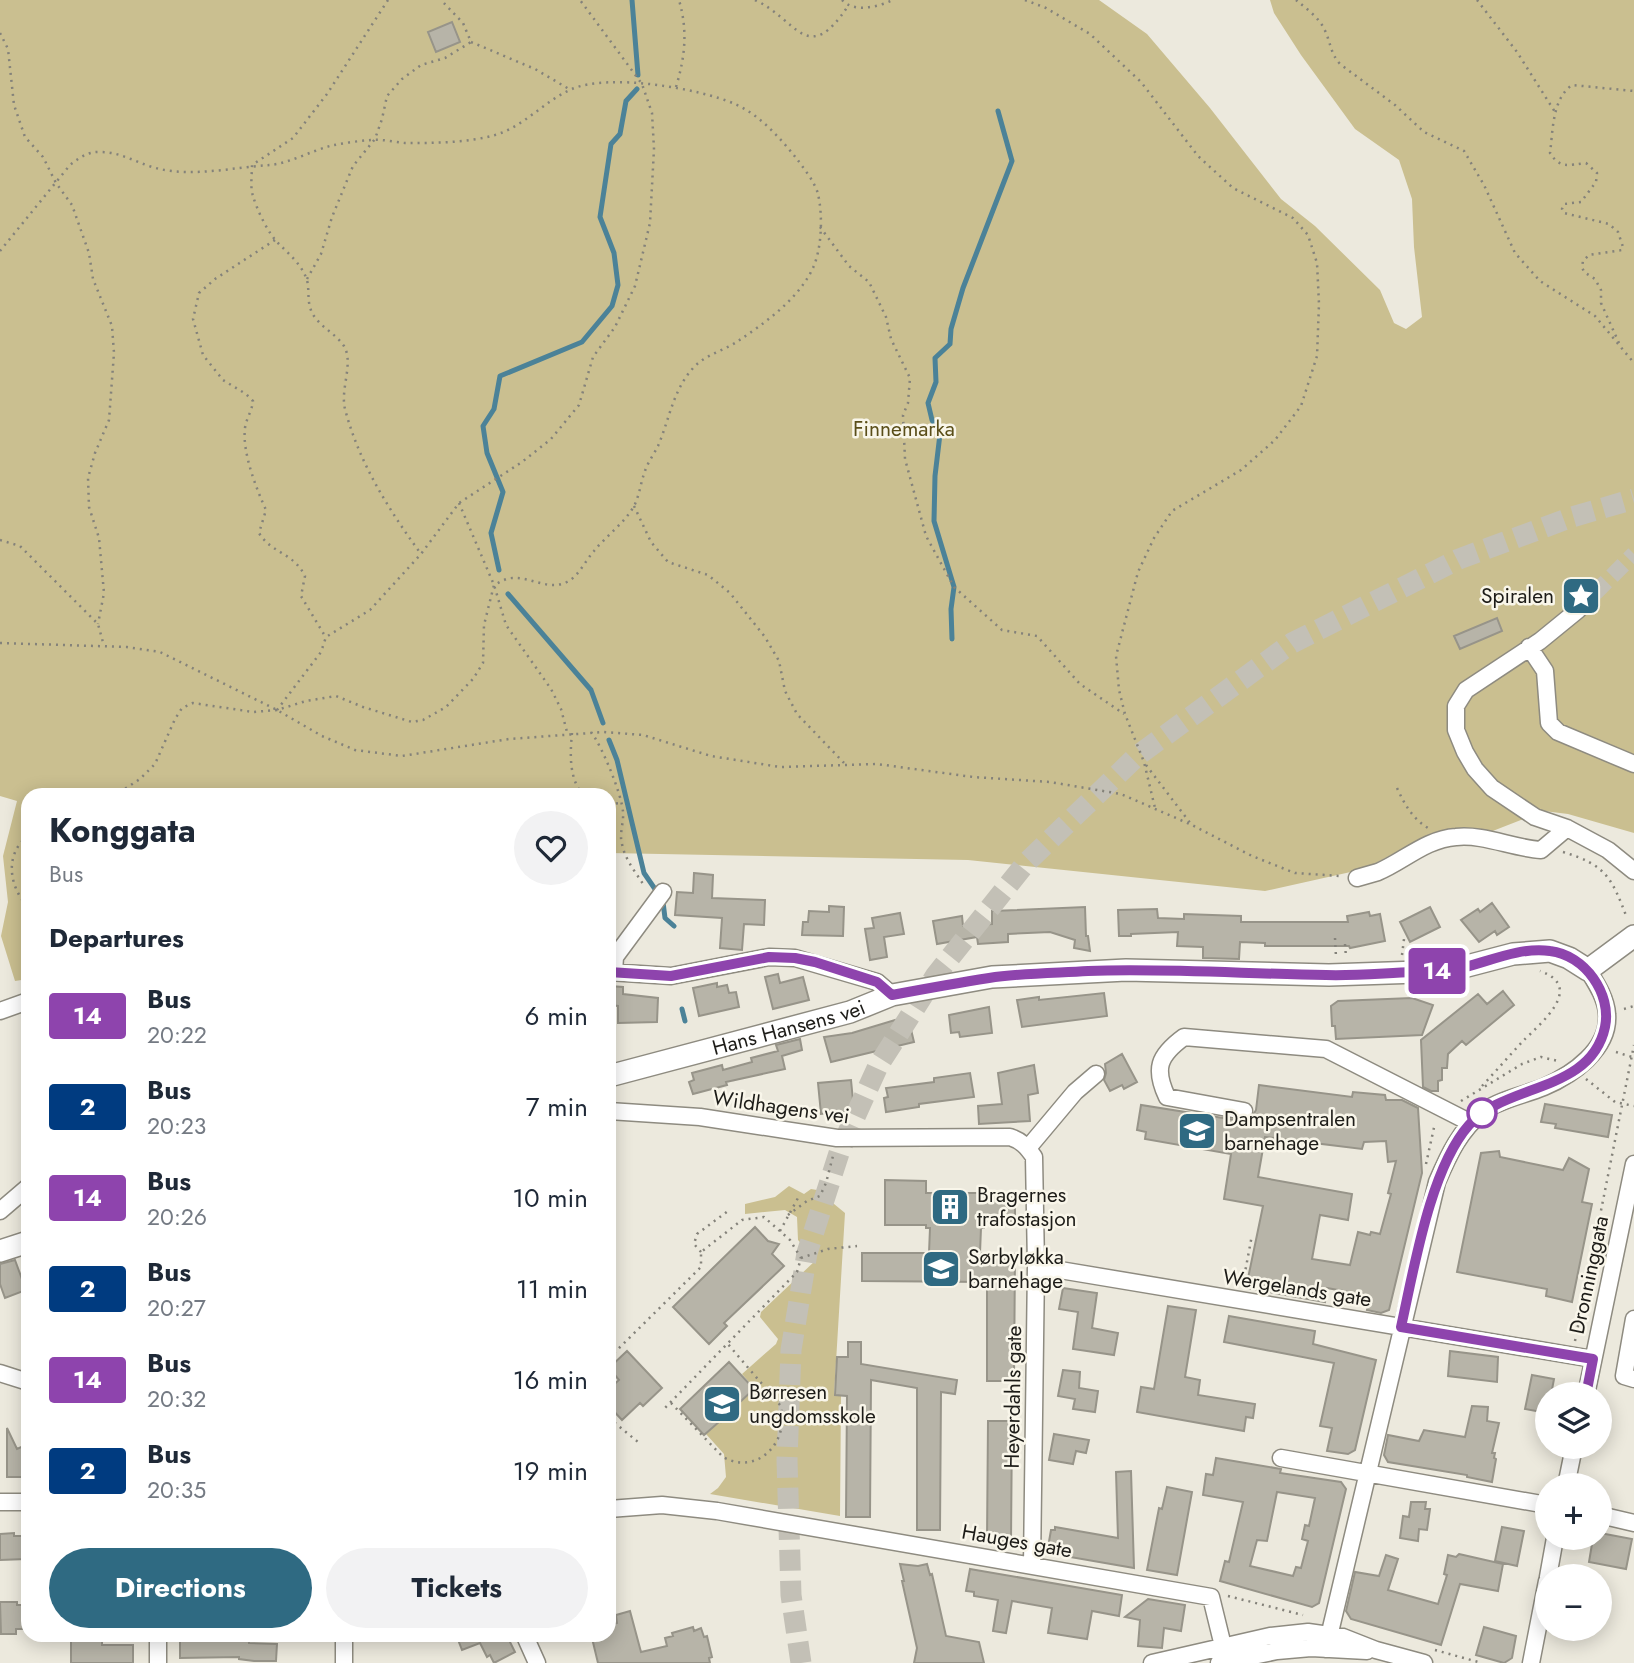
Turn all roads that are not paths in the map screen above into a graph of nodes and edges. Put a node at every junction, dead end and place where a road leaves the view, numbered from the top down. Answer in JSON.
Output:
{"nodes":[{"id":1,"x":1578,"y":610,"type":"tunnel mouth"},
{"id":2,"x":1529,"y":647,"type":"junction"},
{"id":3,"x":1634,"y":764,"type":"edge"},
{"id":4,"x":1567,"y":828,"type":"junction"},
{"id":5,"x":1634,"y":871,"type":"edge"},
{"id":6,"x":1357,"y":878,"type":"road end"},
{"id":7,"x":661,"y":895,"type":"road end"},
{"id":8,"x":1631,"y":929,"type":"edge"},
{"id":9,"x":616,"y":956,"type":"edge"},
{"id":10,"x":1588,"y":970,"type":"junction"},
{"id":11,"x":616,"y":972,"type":"edge"},
{"id":12,"x":892,"y":995,"type":"junction"},
{"id":13,"x":21,"y":1004,"type":"edge"},
{"id":14,"x":0,"y":1011,"type":"edge"},
{"id":15,"x":616,"y":1074,"type":"edge"},
{"id":16,"x":1096,"y":1074,"type":"dead end"},
{"id":17,"x":616,"y":1111,"type":"edge"},
{"id":18,"x":1244,"y":1111,"type":"dead end"},
{"id":19,"x":1471,"y":1123,"type":"junction"},
{"id":20,"x":1028,"y":1148,"type":"junction"},
{"id":21,"x":1634,"y":1164,"type":"edge"},
{"id":22,"x":21,"y":1193,"type":"edge"},
{"id":23,"x":0,"y":1211,"type":"edge"},
{"id":24,"x":1628,"y":1223,"type":"edge"},
{"id":25,"x":1626,"y":1242,"type":"edge"},
{"id":26,"x":21,"y":1244,"type":"edge"},
{"id":27,"x":0,"y":1251,"type":"edge"},
{"id":28,"x":1036,"y":1266,"type":"junction"},
{"id":29,"x":1602,"y":1315,"type":"junction"},
{"id":30,"x":1633,"y":1321,"type":"edge"},
{"id":31,"x":1401,"y":1327,"type":"junction"},
{"id":32,"x":1593,"y":1359,"type":"junction"},
{"id":33,"x":0,"y":1373,"type":"edge"},
{"id":34,"x":1634,"y":1379,"type":"edge"},
{"id":35,"x":21,"y":1380,"type":"edge"},
{"id":36,"x":1589,"y":1382,"type":"edge"},
{"id":37,"x":1281,"y":1458,"type":"dead end"},
{"id":38,"x":1367,"y":1472,"type":"junction"},
{"id":39,"x":0,"y":1502,"type":"edge"},
{"id":40,"x":21,"y":1502,"type":"edge"},
{"id":41,"x":1535,"y":1502,"type":"edge"},
{"id":42,"x":616,"y":1509,"type":"edge"},
{"id":43,"x":1612,"y":1518,"type":"edge"},
{"id":44,"x":1634,"y":1523,"type":"edge"},
{"id":45,"x":1032,"y":1565,"type":"junction"},
{"id":46,"x":1327,"y":1641,"type":"junction"},
{"id":47,"x":1535,"y":1641,"type":"edge"},
{"id":48,"x":158,"y":1642,"type":"edge"},
{"id":49,"x":344,"y":1642,"type":"edge"},
{"id":50,"x":528,"y":1642,"type":"edge"},
{"id":51,"x":1223,"y":1657,"type":"edge"},
{"id":52,"x":158,"y":1663,"type":"edge"},
{"id":53,"x":344,"y":1663,"type":"edge"},
{"id":54,"x":537,"y":1663,"type":"edge"},
{"id":55,"x":1152,"y":1663,"type":"edge"},
{"id":56,"x":1424,"y":1663,"type":"edge"},
{"id":57,"x":1531,"y":1663,"type":"edge"}],
"edges":[{"from":1,"to":2,"type":"street"},
{"from":2,"to":3,"type":"street"},
{"from":2,"to":4,"type":"street"},
{"from":4,"to":5,"type":"street"},
{"from":4,"to":6,"type":"street"},
{"from":7,"to":9,"type":"street"},
{"from":8,"to":10,"type":"main road"},
{"from":10,"to":12,"type":"main road","name":"Hans Hansens vei"},
{"from":10,"to":19,"type":"street"},
{"from":11,"to":12,"type":"street"},
{"from":12,"to":15,"type":"main road","name":"Hans Hansens vei"},
{"from":13,"to":14,"type":"street"},
{"from":16,"to":20,"type":"street"},
{"from":17,"to":20,"type":"street","name":"Wildhagens vei"},
{"from":18,"to":19,"type":"street"},
{"from":19,"to":31,"type":"street"},
{"from":20,"to":28,"type":"street","name":"Heyerdahls gate"},
{"from":21,"to":24,"type":"street","name":"Dronninggata"},
{"from":22,"to":23,"type":"street"},
{"from":24,"to":25,"type":"street","name":"Dronninggata"},
{"from":25,"to":29,"type":"street","name":"Dronninggata"},
{"from":26,"to":27,"type":"main road"},
{"from":28,"to":31,"type":"street","name":"Wergelands gate"},
{"from":28,"to":45,"type":"street","name":"Heyerdahls gate"},
{"from":29,"to":30,"type":"street"},
{"from":29,"to":32,"type":"street","name":"Dronninggata"},
{"from":30,"to":34,"type":"street"},
{"from":31,"to":32,"type":"street","name":"Wergelands gate"},
{"from":31,"to":38,"type":"street"},
{"from":32,"to":36,"type":"street","name":"Dronninggata"},
{"from":33,"to":35,"type":"street"},
{"from":37,"to":38,"type":"street"},
{"from":38,"to":41,"type":"street"},
{"from":38,"to":46,"type":"street"},
{"from":39,"to":40,"type":"street"},
{"from":42,"to":45,"type":"street","name":"Hauges gate"},
{"from":43,"to":44,"type":"street"},
{"from":45,"to":51,"type":"street","name":"Hauges gate"},
{"from":46,"to":51,"type":"street"},
{"from":46,"to":56,"type":"street"},
{"from":47,"to":57,"type":"street"},
{"from":48,"to":52,"type":"street"},
{"from":49,"to":53,"type":"street"},
{"from":50,"to":54,"type":"street"},
{"from":51,"to":55,"type":"street"}]}
